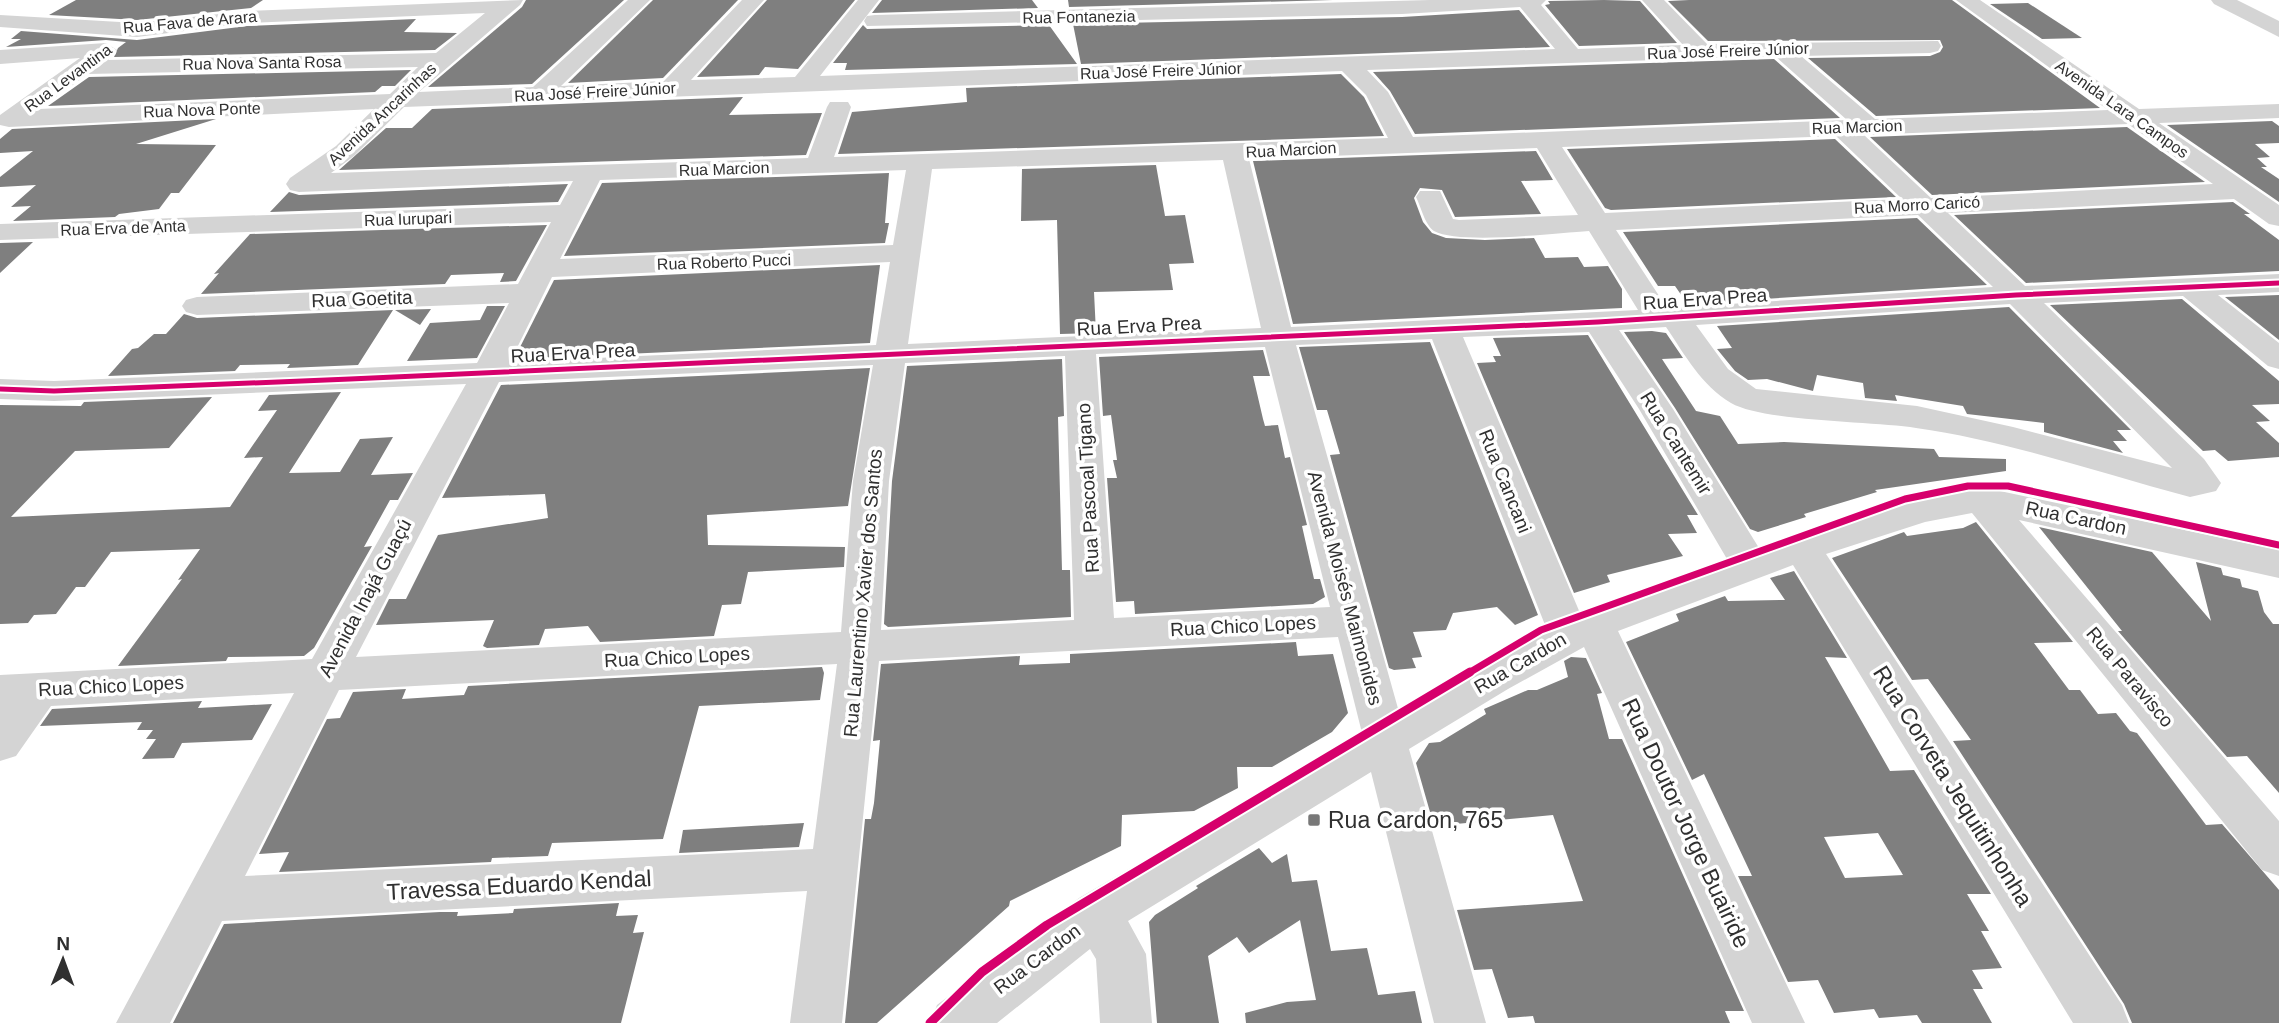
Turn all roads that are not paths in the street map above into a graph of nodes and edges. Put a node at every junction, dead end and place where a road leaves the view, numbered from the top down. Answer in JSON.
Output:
{"nodes":[{"id":1,"x":640,"y":0,"type":"edge"},
{"id":2,"x":754,"y":0,"type":"edge"},
{"id":3,"x":1652,"y":0,"type":"edge"},
{"id":4,"x":1966,"y":0,"type":"edge"},
{"id":5,"x":2221,"y":0,"type":"edge"},
{"id":6,"x":1532,"y":1,"type":"edge"},
{"id":7,"x":510,"y":3,"type":"edge"},
{"id":8,"x":1400,"y":4,"type":"edge"},
{"id":9,"x":1191,"y":7,"type":"edge"},
{"id":10,"x":1058,"y":8,"type":"edge"},
{"id":11,"x":872,"y":11,"type":"edge"},
{"id":12,"x":0,"y":21,"type":"edge"},
{"id":13,"x":137,"y":30,"type":"junction"},
{"id":14,"x":2279,"y":30,"type":"edge"},
{"id":15,"x":1930,"y":46,"type":"dead end"},
{"id":16,"x":106,"y":50,"type":"junction"},
{"id":17,"x":1780,"y":50,"type":"junction"},
{"id":18,"x":1204,"y":51,"type":"junction"},
{"id":19,"x":1702,"y":51,"type":"junction"},
{"id":20,"x":1573,"y":56,"type":"junction"},
{"id":21,"x":0,"y":57,"type":"edge"},
{"id":22,"x":441,"y":60,"type":"junction"},
{"id":23,"x":1349,"y":65,"type":"junction"},
{"id":24,"x":82,"y":67,"type":"junction"},
{"id":25,"x":1803,"y":69,"type":"junction"},
{"id":26,"x":1680,"y":75,"type":"dead end"},
{"id":27,"x":801,"y":84,"type":"junction"},
{"id":28,"x":1395,"y":86,"type":"dead end"},
{"id":29,"x":1368,"y":87,"type":"junction"},
{"id":30,"x":1341,"y":88,"type":"dead end"},
{"id":31,"x":539,"y":94,"type":"junction"},
{"id":32,"x":677,"y":96,"type":"junction"},
{"id":33,"x":393,"y":103,"type":"junction"},
{"id":34,"x":866,"y":106,"type":"dead end"},
{"id":35,"x":839,"y":107,"type":"junction"},
{"id":36,"x":811,"y":108,"type":"dead end"},
{"id":37,"x":2277,"y":112,"type":"edge"},
{"id":38,"x":2135,"y":117,"type":"junction"},
{"id":39,"x":412,"y":124,"type":"dead end"},
{"id":40,"x":371,"y":126,"type":"junction"},
{"id":41,"x":4,"y":127,"type":"edge"},
{"id":42,"x":1854,"y":127,"type":"junction"},
{"id":43,"x":114,"y":133,"type":"dead end"},
{"id":44,"x":1545,"y":139,"type":"junction"},
{"id":45,"x":1404,"y":145,"type":"junction"},
{"id":46,"x":1234,"y":152,"type":"junction"},
{"id":47,"x":920,"y":164,"type":"junction"},
{"id":48,"x":818,"y":166,"type":"junction"},
{"id":49,"x":590,"y":173,"type":"junction"},
{"id":50,"x":302,"y":182,"type":"junction"},
{"id":51,"x":2240,"y":191,"type":"junction"},
{"id":52,"x":1430,"y":197,"type":"dead end"},
{"id":53,"x":1921,"y":204,"type":"junction"},
{"id":54,"x":570,"y":213,"type":"junction"},
{"id":55,"x":2279,"y":218,"type":"edge"},
{"id":56,"x":1594,"y":221,"type":"junction"},
{"id":57,"x":246,"y":225,"type":"junction"},
{"id":58,"x":0,"y":232,"type":"edge"},
{"id":59,"x":908,"y":253,"type":"junction"},
{"id":60,"x":534,"y":281,"type":"junction"},
{"id":61,"x":2279,"y":283,"type":"edge"},
{"id":62,"x":2189,"y":286,"type":"junction"},
{"id":63,"x":2016,"y":295,"type":"junction"},
{"id":64,"x":197,"y":306,"type":"dead end"},
{"id":65,"x":1667,"y":317,"type":"junction"},
{"id":66,"x":1598,"y":322,"type":"junction"},
{"id":67,"x":1443,"y":327,"type":"junction"},
{"id":68,"x":1278,"y":335,"type":"junction"},
{"id":69,"x":1080,"y":344,"type":"junction"},
{"id":70,"x":890,"y":352,"type":"junction"},
{"id":71,"x":2279,"y":359,"type":"edge"},
{"id":72,"x":488,"y":373,"type":"junction"},
{"id":73,"x":0,"y":389,"type":"edge"},
{"id":74,"x":1981,"y":499,"type":"junction"},
{"id":75,"x":1803,"y":550,"type":"junction"},
{"id":76,"x":1751,"y":565,"type":"junction"},
{"id":77,"x":2273,"y":567,"type":"edge"},
{"id":78,"x":1354,"y":621,"type":"junction"},
{"id":79,"x":1581,"y":629,"type":"junction"},
{"id":80,"x":1095,"y":632,"type":"junction"},
{"id":81,"x":860,"y":648,"type":"junction"},
{"id":82,"x":325,"y":674,"type":"junction"},
{"id":83,"x":20,"y":691,"type":"edge"},
{"id":84,"x":1386,"y":742,"type":"junction"},
{"id":85,"x":0,"y":743,"type":"edge"},
{"id":86,"x":2279,"y":855,"type":"edge"},
{"id":87,"x":832,"y":869,"type":"junction"},
{"id":88,"x":206,"y":900,"type":"junction"},
{"id":89,"x":1096,"y":914,"type":"junction"},
{"id":90,"x":142,"y":1023,"type":"edge"},
{"id":91,"x":816,"y":1023,"type":"edge"},
{"id":92,"x":956,"y":1023,"type":"edge"},
{"id":93,"x":1126,"y":1023,"type":"edge"},
{"id":94,"x":1460,"y":1023,"type":"edge"},
{"id":95,"x":1779,"y":1023,"type":"edge"},
{"id":96,"x":2104,"y":1023,"type":"edge"}],
"edges":[{"from":1,"to":31,"type":"street"},
{"from":2,"to":32,"type":"street"},
{"from":3,"to":19,"type":"street"},
{"from":4,"to":38,"type":"street","name":"Avenida Lara Campos"},
{"from":5,"to":14,"type":"street"},
{"from":6,"to":8,"type":"street","name":"Rua Fontanezia"},
{"from":6,"to":20,"type":"street"},
{"from":7,"to":13,"type":"street","name":"Rua Fava de Arara"},
{"from":7,"to":22,"type":"street","name":"Avenida Ancarinhas"},
{"from":8,"to":9,"type":"street","name":"Rua Fontanezia"},
{"from":9,"to":10,"type":"street","name":"Rua Fontanezia"},
{"from":9,"to":18,"type":"street"},
{"from":10,"to":11,"type":"street","name":"Rua Fontanezia"},
{"from":11,"to":27,"type":"street"},
{"from":12,"to":13,"type":"street","name":"Rua Fava de Arara"},
{"from":13,"to":16,"type":"street","name":"Rua Levantina"},
{"from":15,"to":17,"type":"street","name":"Rua José Freire Júnior"},
{"from":16,"to":21,"type":"street"},
{"from":16,"to":24,"type":"street","name":"Rua Levantina"},
{"from":17,"to":19,"type":"street","name":"Rua José Freire Júnior"},
{"from":17,"to":25,"type":"street"},
{"from":18,"to":23,"type":"street","name":"Rua José Freire Júnior"},
{"from":18,"to":27,"type":"street","name":"Rua José Freire Júnior"},
{"from":19,"to":20,"type":"street","name":"Rua José Freire Júnior"},
{"from":20,"to":23,"type":"street","name":"Rua José Freire Júnior"},
{"from":22,"to":24,"type":"street","name":"Rua Nova Santa Rosa"},
{"from":22,"to":33,"type":"street","name":"Avenida Ancarinhas"},
{"from":23,"to":29,"type":"street"},
{"from":24,"to":41,"type":"street","name":"Rua Levantina"},
{"from":25,"to":26,"type":"street","name":"Rua José Freire Júnior"},
{"from":25,"to":42,"type":"street"},
{"from":27,"to":32,"type":"street","name":"Rua José Freire Júnior"},
{"from":28,"to":29,"type":"street"},
{"from":29,"to":30,"type":"street"},
{"from":29,"to":45,"type":"street"},
{"from":31,"to":32,"type":"street","name":"Rua José Freire Júnior"},
{"from":31,"to":33,"type":"street","name":"Rua José Freire Júnior"},
{"from":33,"to":40,"type":"street","name":"Avenida Ancarinhas"},
{"from":33,"to":41,"type":"street","name":"Rua Nova Ponte"},
{"from":34,"to":35,"type":"street"},
{"from":35,"to":36,"type":"street"},
{"from":35,"to":48,"type":"street"},
{"from":37,"to":38,"type":"street","name":"Rua Marcion"},
{"from":38,"to":42,"type":"street","name":"Rua Marcion"},
{"from":38,"to":51,"type":"street","name":"Avenida Lara Campos"},
{"from":39,"to":40,"type":"street"},
{"from":40,"to":50,"type":"street","name":"Avenida Ancarinhas"},
{"from":41,"to":43,"type":"street"},
{"from":42,"to":44,"type":"street","name":"Rua Marcion"},
{"from":42,"to":53,"type":"street"},
{"from":44,"to":45,"type":"street","name":"Rua Marcion"},
{"from":44,"to":56,"type":"street"},
{"from":45,"to":46,"type":"street","name":"Rua Marcion"},
{"from":46,"to":47,"type":"street","name":"Rua Marcion"},
{"from":46,"to":68,"type":"street","name":"Avenida Moisés Maimonides"},
{"from":47,"to":48,"type":"street","name":"Rua Marcion"},
{"from":47,"to":59,"type":"street","name":"Rua Laurentino Xavier dos Santos"},
{"from":48,"to":49,"type":"street","name":"Rua Marcion"},
{"from":49,"to":50,"type":"street","name":"Rua Marcion"},
{"from":49,"to":54,"type":"street","name":"Avenida Inajá Guaçú"},
{"from":50,"to":57,"type":"street","name":"Avenida Ancarinhas"},
{"from":51,"to":53,"type":"street","name":"Rua Morro Caricó"},
{"from":51,"to":55,"type":"street","name":"Avenida Lara Campos"},
{"from":52,"to":56,"type":"street","name":"Rua Morro Caricó"},
{"from":53,"to":56,"type":"street","name":"Rua Morro Caricó"},
{"from":53,"to":63,"type":"street"},
{"from":54,"to":57,"type":"street","name":"Rua Iurupari"},
{"from":54,"to":60,"type":"street","name":"Avenida Inajá Guaçú"},
{"from":56,"to":65,"type":"street"},
{"from":57,"to":58,"type":"street","name":"Rua Erva de Anta"},
{"from":59,"to":60,"type":"street","name":"Rua Roberto Pucci"},
{"from":59,"to":70,"type":"street","name":"Rua Laurentino Xavier dos Santos"},
{"from":60,"to":64,"type":"street","name":"Rua Goetita"},
{"from":60,"to":72,"type":"street","name":"Avenida Inajá Guaçú"},
{"from":61,"to":62,"type":"street","name":"Rua Erva Prea"},
{"from":62,"to":63,"type":"street","name":"Rua Erva Prea"},
{"from":62,"to":71,"type":"street"},
{"from":63,"to":65,"type":"street","name":"Rua Erva Prea"},
{"from":63,"to":65,"type":"street"},
{"from":65,"to":66,"type":"street","name":"Rua Erva Prea"},
{"from":66,"to":67,"type":"street","name":"Rua Erva Prea"},
{"from":66,"to":76,"type":"street","name":"Rua Cantemir"},
{"from":67,"to":68,"type":"street","name":"Rua Erva Prea"},
{"from":67,"to":79,"type":"street","name":"Rua Cancani"},
{"from":68,"to":69,"type":"street","name":"Rua Erva Prea"},
{"from":68,"to":78,"type":"street","name":"Avenida Moisés Maimonides"},
{"from":69,"to":70,"type":"street","name":"Rua Erva Prea"},
{"from":69,"to":80,"type":"street","name":"Rua Pascoal Tigano"},
{"from":70,"to":72,"type":"street","name":"Rua Erva Prea"},
{"from":70,"to":81,"type":"street","name":"Rua Laurentino Xavier dos Santos"},
{"from":72,"to":73,"type":"street","name":"Rua Erva Prea"},
{"from":72,"to":82,"type":"street","name":"Avenida Inajá Guaçú"},
{"from":74,"to":75,"type":"street","name":"Rua Cardon"},
{"from":74,"to":77,"type":"street","name":"Rua Cardon"},
{"from":74,"to":86,"type":"street","name":"Rua Paravisco"},
{"from":75,"to":76,"type":"street","name":"Rua Cardon"},
{"from":75,"to":96,"type":"street","name":"Rua Corveta Jequitinhonha"},
{"from":76,"to":79,"type":"street","name":"Rua Cardon"},
{"from":78,"to":80,"type":"street","name":"Rua Chico Lopes"},
{"from":78,"to":84,"type":"street","name":"Avenida Moisés Maimonides"},
{"from":79,"to":84,"type":"street","name":"Rua Cardon"},
{"from":79,"to":95,"type":"street","name":"Rua Doutor Jorge Buairide"},
{"from":80,"to":81,"type":"street","name":"Rua Chico Lopes"},
{"from":81,"to":82,"type":"street","name":"Rua Chico Lopes"},
{"from":81,"to":87,"type":"street","name":"Rua Laurentino Xavier dos Santos"},
{"from":82,"to":83,"type":"street","name":"Rua Chico Lopes"},
{"from":82,"to":88,"type":"street","name":"Avenida Inajá Guaçú"},
{"from":83,"to":85,"type":"street"},
{"from":84,"to":89,"type":"street","name":"Rua Cardon"},
{"from":84,"to":94,"type":"street","name":"Avenida Moisés Maimonides"},
{"from":87,"to":88,"type":"street","name":"Travessa Eduardo Kendal"},
{"from":87,"to":91,"type":"street","name":"Rua Laurentino Xavier dos Santos"},
{"from":88,"to":90,"type":"street","name":"Avenida Inajá Guaçú"},
{"from":89,"to":92,"type":"street","name":"Rua Cardon"},
{"from":89,"to":93,"type":"street"}]}
